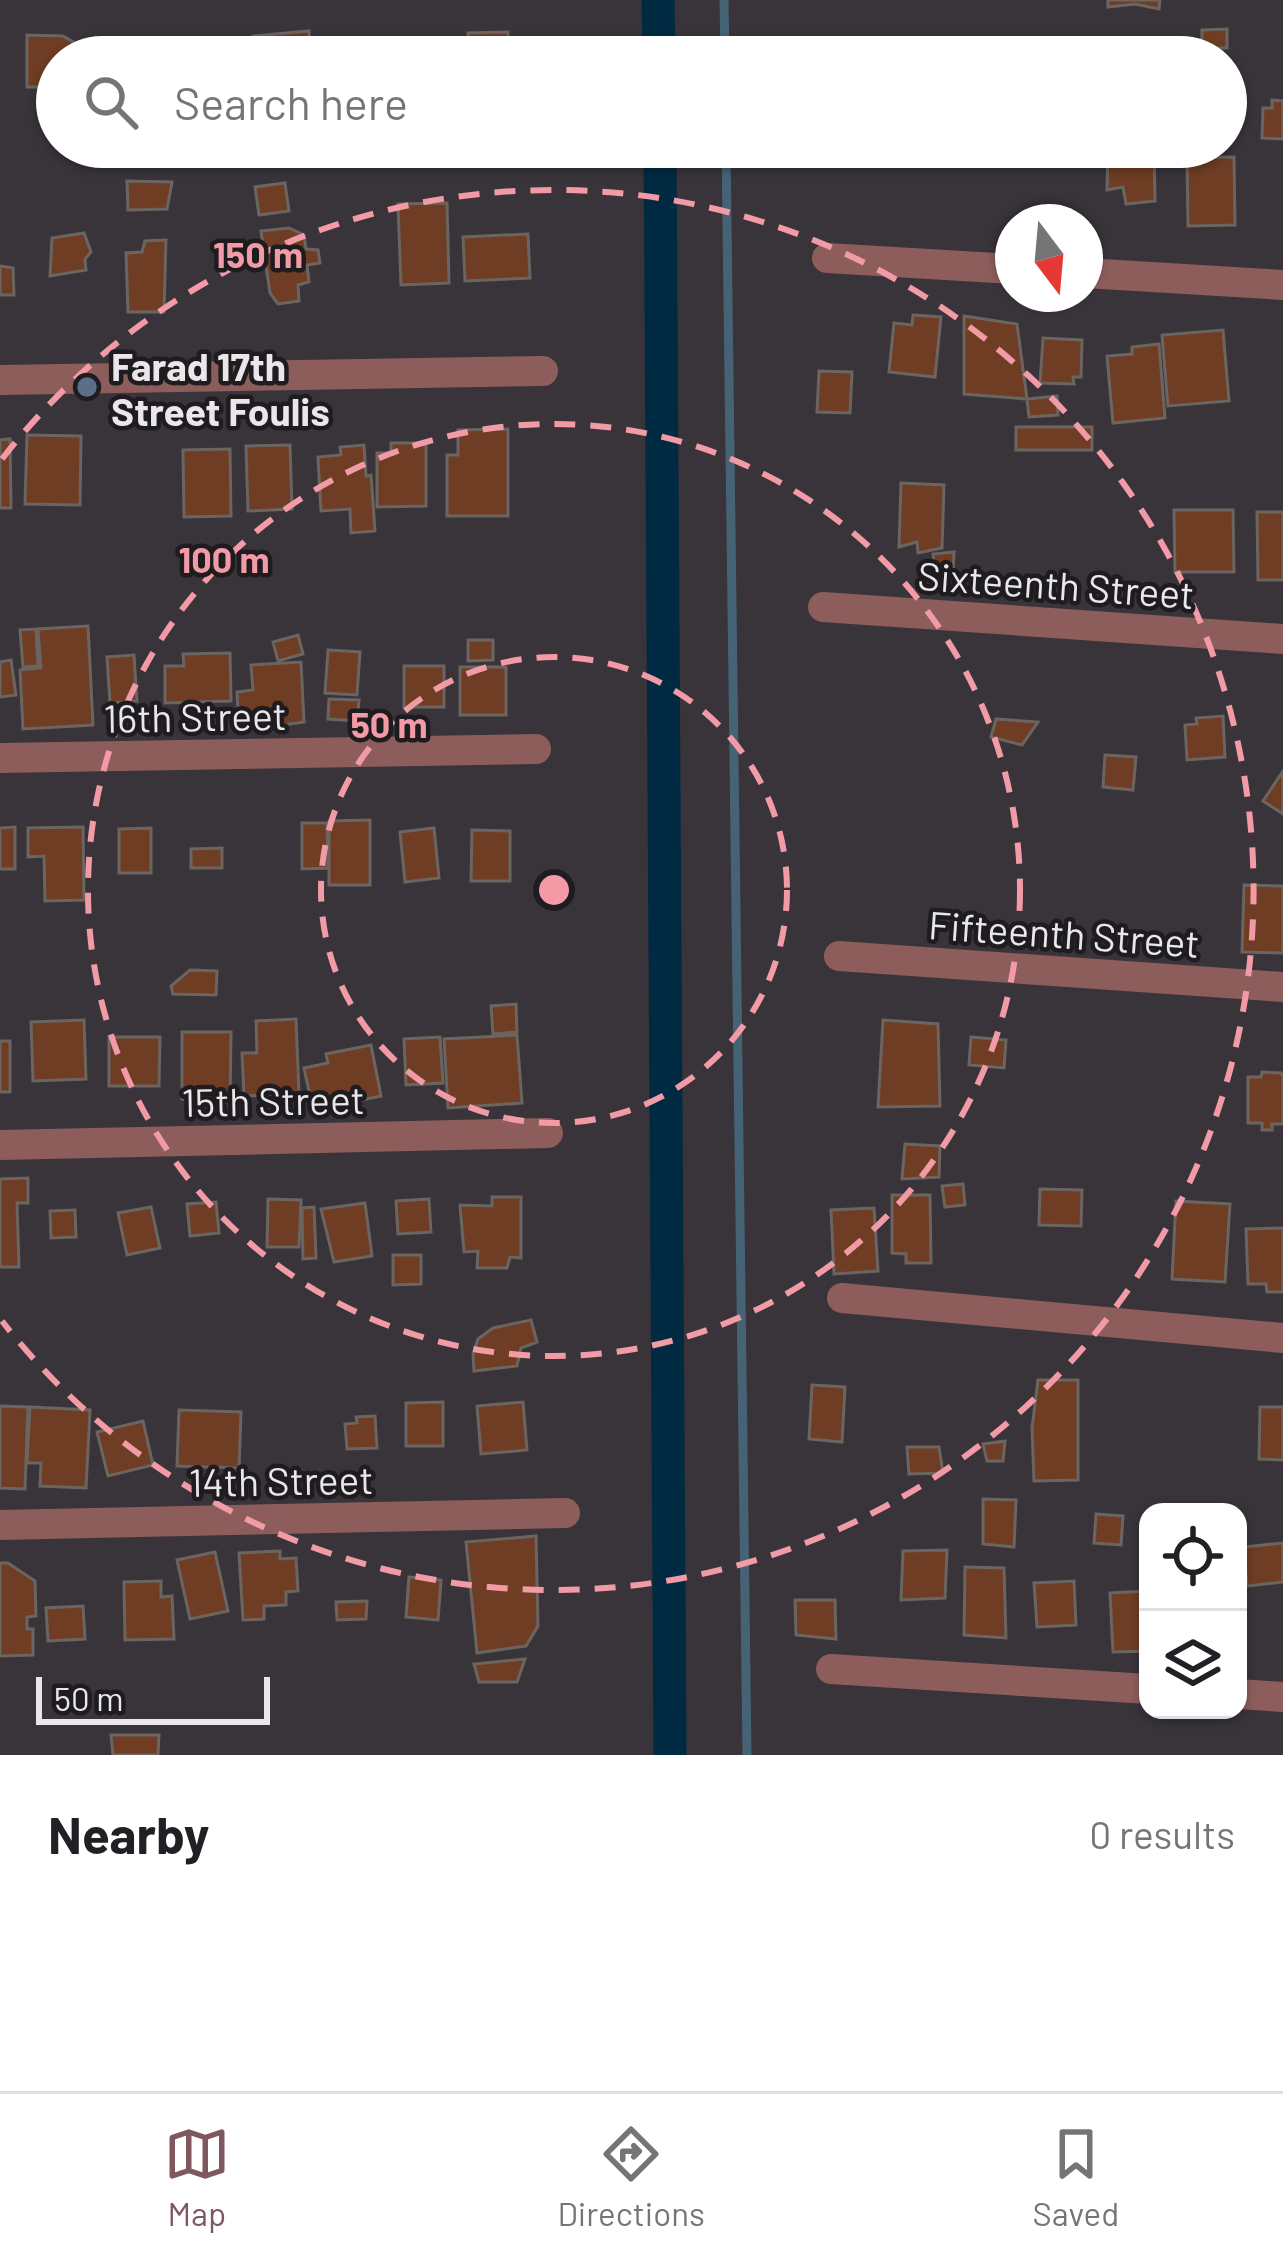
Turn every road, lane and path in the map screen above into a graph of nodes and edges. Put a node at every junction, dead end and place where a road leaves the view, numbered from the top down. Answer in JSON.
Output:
{"nodes":[{"id":1,"x":827,"y":259,"type":"dead end"},
{"id":2,"x":995,"y":268,"type":"edge"},
{"id":3,"x":1103,"y":275,"type":"edge"},
{"id":4,"x":1283,"y":285,"type":"edge"},
{"id":5,"x":543,"y":371,"type":"dead end"},
{"id":6,"x":0,"y":380,"type":"edge"},
{"id":7,"x":824,"y":607,"type":"dead end"},
{"id":8,"x":1283,"y":639,"type":"edge"},
{"id":9,"x":536,"y":749,"type":"dead end"},
{"id":10,"x":0,"y":758,"type":"edge"},
{"id":11,"x":839,"y":956,"type":"dead end"},
{"id":12,"x":1283,"y":987,"type":"edge"},
{"id":13,"x":548,"y":1133,"type":"dead end"},
{"id":14,"x":0,"y":1145,"type":"edge"},
{"id":15,"x":842,"y":1298,"type":"dead end"},
{"id":16,"x":1283,"y":1337,"type":"edge"},
{"id":17,"x":565,"y":1513,"type":"dead end"},
{"id":18,"x":0,"y":1526,"type":"edge"},
{"id":19,"x":831,"y":1669,"type":"dead end"},
{"id":20,"x":1139,"y":1688,"type":"edge"},
{"id":21,"x":1247,"y":1695,"type":"edge"},
{"id":22,"x":1283,"y":1697,"type":"edge"}],
"edges":[{"from":1,"to":2,"type":"street"},
{"from":3,"to":4,"type":"street"},
{"from":5,"to":6,"type":"street"},
{"from":7,"to":8,"type":"street","name":"Sixteenth Street"},
{"from":9,"to":10,"type":"street","name":"16th Street"},
{"from":11,"to":12,"type":"street","name":"Fifteenth Street"},
{"from":13,"to":14,"type":"street","name":"15th Street"},
{"from":15,"to":16,"type":"street"},
{"from":17,"to":18,"type":"street","name":"14th Street"},
{"from":19,"to":20,"type":"street"},
{"from":21,"to":22,"type":"street"}]}
